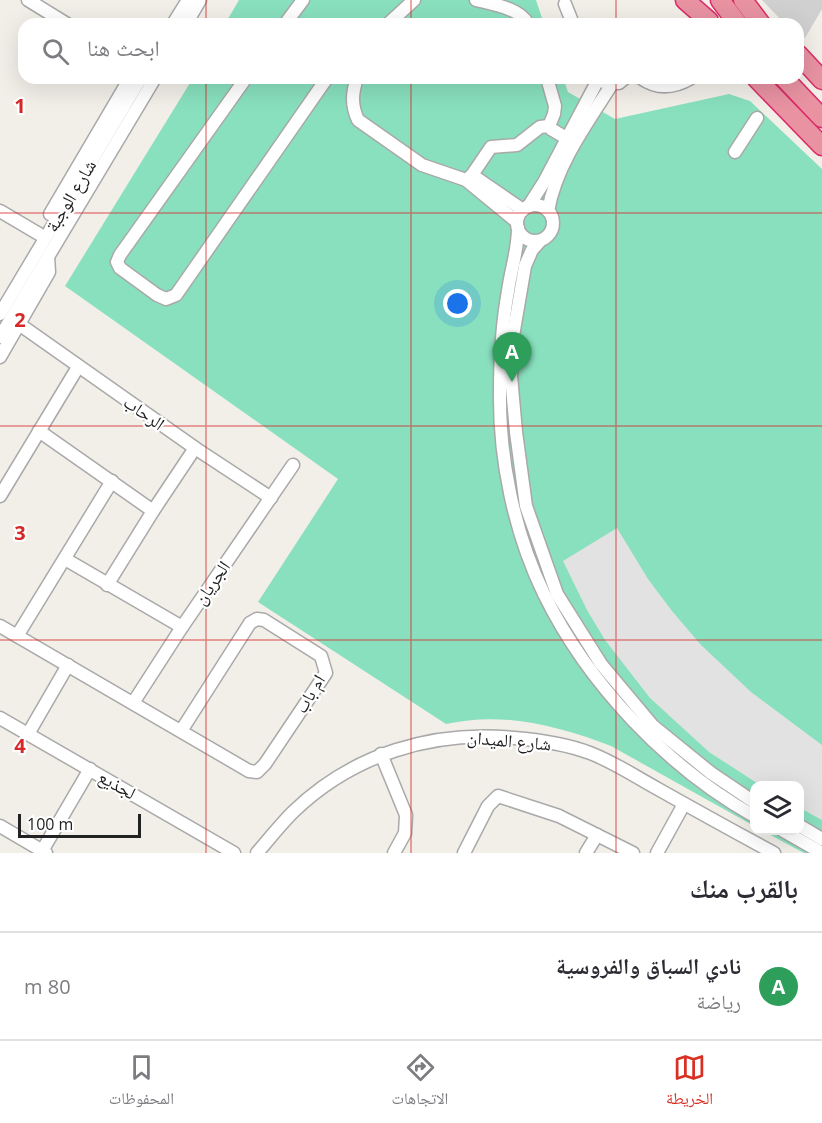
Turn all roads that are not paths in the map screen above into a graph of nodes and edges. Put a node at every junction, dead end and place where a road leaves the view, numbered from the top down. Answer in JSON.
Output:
{"nodes":[{"id":1,"x":28,"y":0,"type":"edge"},
{"id":2,"x":200,"y":0,"type":"edge"},
{"id":3,"x":303,"y":0,"type":"edge"},
{"id":4,"x":414,"y":0,"type":"edge"},
{"id":5,"x":476,"y":0,"type":"edge"},
{"id":6,"x":685,"y":0,"type":"edge"},
{"id":7,"x":696,"y":0,"type":"edge"},
{"id":8,"x":720,"y":0,"type":"edge"},
{"id":9,"x":743,"y":0,"type":"edge"},
{"id":10,"x":757,"y":0,"type":"edge"},
{"id":11,"x":565,"y":1,"type":"edge"},
{"id":12,"x":186,"y":3,"type":"edge"},
{"id":13,"x":57,"y":18,"type":"edge"},
{"id":14,"x":174,"y":18,"type":"edge"},
{"id":15,"x":177,"y":18,"type":"edge"},
{"id":16,"x":190,"y":18,"type":"edge"},
{"id":17,"x":290,"y":18,"type":"edge"},
{"id":18,"x":394,"y":18,"type":"edge"},
{"id":19,"x":523,"y":18,"type":"edge"},
{"id":20,"x":571,"y":18,"type":"edge"},
{"id":21,"x":705,"y":18,"type":"edge"},
{"id":22,"x":707,"y":18,"type":"edge"},
{"id":23,"x":734,"y":18,"type":"edge"},
{"id":24,"x":756,"y":18,"type":"edge"},
{"id":25,"x":770,"y":18,"type":"edge"},
{"id":26,"x":804,"y":60,"type":"edge"},
{"id":27,"x":804,"y":76,"type":"edge"},
{"id":28,"x":822,"y":80,"type":"edge"},
{"id":29,"x":126,"y":84,"type":"edge"},
{"id":30,"x":137,"y":84,"type":"edge"},
{"id":31,"x":151,"y":84,"type":"edge"},
{"id":32,"x":242,"y":84,"type":"edge"},
{"id":33,"x":323,"y":84,"type":"edge"},
{"id":34,"x":355,"y":84,"type":"edge"},
{"id":35,"x":549,"y":84,"type":"edge"},
{"id":36,"x":596,"y":84,"type":"edge"},
{"id":37,"x":612,"y":84,"type":"edge"},
{"id":38,"x":652,"y":84,"type":"edge"},
{"id":39,"x":682,"y":84,"type":"edge"},
{"id":40,"x":762,"y":84,"type":"edge"},
{"id":41,"x":790,"y":84,"type":"edge"},
{"id":42,"x":822,"y":96,"type":"edge"},
{"id":43,"x":757,"y":118,"type":"dead end"},
{"id":44,"x":822,"y":118,"type":"edge"},
{"id":45,"x":549,"y":126,"type":"junction"},
{"id":46,"x":571,"y":141,"type":"junction"},
{"id":47,"x":822,"y":146,"type":"edge"},
{"id":48,"x":735,"y":152,"type":"dead end"},
{"id":49,"x":469,"y":178,"type":"junction"},
{"id":50,"x":0,"y":211,"type":"edge"},
{"id":51,"x":548,"y":211,"type":"junction"},
{"id":52,"x":521,"y":217,"type":"junction"},
{"id":53,"x":39,"y":234,"type":"junction"},
{"id":54,"x":540,"y":241,"type":"junction"},
{"id":55,"x":48,"y":255,"type":"junction"},
{"id":56,"x":0,"y":300,"type":"edge"},
{"id":57,"x":0,"y":314,"type":"edge"},
{"id":58,"x":20,"y":324,"type":"junction"},
{"id":59,"x":0,"y":337,"type":"edge"},
{"id":60,"x":0,"y":357,"type":"edge"},
{"id":61,"x":78,"y":367,"type":"junction"},
{"id":62,"x":39,"y":431,"type":"junction"},
{"id":63,"x":195,"y":448,"type":"junction"},
{"id":64,"x":293,"y":465,"type":"dead end"},
{"id":65,"x":112,"y":481,"type":"junction"},
{"id":66,"x":0,"y":496,"type":"edge"},
{"id":67,"x":271,"y":498,"type":"junction"},
{"id":68,"x":153,"y":511,"type":"junction"},
{"id":69,"x":522,"y":514,"type":"junction"},
{"id":70,"x":65,"y":559,"type":"junction"},
{"id":71,"x":107,"y":585,"type":"junction"},
{"id":72,"x":0,"y":626,"type":"edge"},
{"id":73,"x":182,"y":627,"type":"junction"},
{"id":74,"x":18,"y":636,"type":"junction"},
{"id":75,"x":68,"y":665,"type":"junction"},
{"id":76,"x":133,"y":703,"type":"junction"},
{"id":77,"x":632,"y":710,"type":"junction"},
{"id":78,"x":0,"y":718,"type":"edge"},
{"id":79,"x":181,"y":731,"type":"junction"},
{"id":80,"x":28,"y":734,"type":"junction"},
{"id":81,"x":381,"y":754,"type":"junction"},
{"id":82,"x":90,"y":769,"type":"junction"},
{"id":83,"x":750,"y":799,"type":"edge"},
{"id":84,"x":684,"y":804,"type":"junction"},
{"id":85,"x":750,"y":813,"type":"edge"},
{"id":86,"x":0,"y":826,"type":"edge"},
{"id":87,"x":804,"y":828,"type":"edge"},
{"id":88,"x":597,"y":835,"type":"junction"},
{"id":89,"x":789,"y":835,"type":"edge"},
{"id":90,"x":822,"y":839,"type":"edge"},
{"id":91,"x":44,"y":852,"type":"edge"},
{"id":92,"x":234,"y":853,"type":"edge"},
{"id":93,"x":257,"y":853,"type":"edge"},
{"id":94,"x":394,"y":853,"type":"edge"},
{"id":95,"x":464,"y":853,"type":"edge"},
{"id":96,"x":586,"y":853,"type":"edge"},
{"id":97,"x":633,"y":853,"type":"edge"},
{"id":98,"x":657,"y":853,"type":"edge"},
{"id":99,"x":774,"y":853,"type":"edge"},
{"id":100,"x":822,"y":853,"type":"edge"}],
"edges":[{"from":1,"to":13,"type":"street"},
{"from":2,"to":16,"type":"street"},
{"from":3,"to":17,"type":"street"},
{"from":4,"to":18,"type":"street"},
{"from":5,"to":19,"type":"street"},
{"from":6,"to":21,"type":"highway"},
{"from":7,"to":22,"type":"highway"},
{"from":8,"to":23,"type":"highway"},
{"from":9,"to":24,"type":"highway"},
{"from":10,"to":25,"type":"highway"},
{"from":11,"to":20,"type":"street"},
{"from":12,"to":14,"type":"street"},
{"from":12,"to":15,"type":"street"},
{"from":26,"to":28,"type":"highway"},
{"from":27,"to":42,"type":"highway"},
{"from":29,"to":53,"type":"street","name":"شارع الوجبة"},
{"from":30,"to":57,"type":"street","name":"شارع الوجبة"},
{"from":31,"to":55,"type":"street","name":"شارع الوجبة"},
{"from":32,"to":33,"type":"street"},
{"from":34,"to":49,"type":"street"},
{"from":35,"to":45,"type":"street"},
{"from":36,"to":46,"type":"street"},
{"from":37,"to":46,"type":"street"},
{"from":38,"to":39,"type":"street"},
{"from":40,"to":47,"type":"highway"},
{"from":41,"to":44,"type":"highway"},
{"from":43,"to":48,"type":"street"},
{"from":45,"to":46,"type":"street"},
{"from":45,"to":49,"type":"street"},
{"from":46,"to":51,"type":"street"},
{"from":46,"to":52,"type":"street"},
{"from":49,"to":52,"type":"street"},
{"from":50,"to":53,"type":"street"},
{"from":51,"to":52,"type":"street"},
{"from":51,"to":54,"type":"street"},
{"from":52,"to":54,"type":"street"},
{"from":52,"to":69,"type":"street"},
{"from":53,"to":56,"type":"street","name":"شارع الوجبة"},
{"from":54,"to":69,"type":"street"},
{"from":55,"to":58,"type":"street","name":"شارع الوجبة"},
{"from":55,"to":59,"type":"street","name":"شارع الوجبة"},
{"from":58,"to":60,"type":"street","name":"شارع الوجبة"},
{"from":58,"to":61,"type":"street","name":"الرحاب"},
{"from":61,"to":62,"type":"street"},
{"from":61,"to":63,"type":"street","name":"الرحاب"},
{"from":62,"to":65,"type":"street"},
{"from":62,"to":66,"type":"street"},
{"from":63,"to":67,"type":"street","name":"الرحاب"},
{"from":63,"to":68,"type":"street"},
{"from":64,"to":67,"type":"street","name":"الجريان"},
{"from":65,"to":68,"type":"street"},
{"from":65,"to":70,"type":"street"},
{"from":67,"to":73,"type":"street","name":"الجريان"},
{"from":68,"to":71,"type":"street"},
{"from":69,"to":77,"type":"street"},
{"from":70,"to":71,"type":"street"},
{"from":70,"to":74,"type":"street"},
{"from":71,"to":73,"type":"street"},
{"from":72,"to":74,"type":"street","name":"ام باب"},
{"from":73,"to":76,"type":"street","name":"الجريان"},
{"from":74,"to":75,"type":"street","name":"ام باب"},
{"from":75,"to":76,"type":"street","name":"ام باب"},
{"from":75,"to":80,"type":"street"},
{"from":76,"to":79,"type":"street","name":"ام باب"},
{"from":77,"to":83,"type":"street"},
{"from":77,"to":85,"type":"street"},
{"from":78,"to":80,"type":"street","name":"لجذيع"},
{"from":79,"to":79,"type":"street","name":"ام باب"},
{"from":80,"to":82,"type":"street","name":"لجذيع"},
{"from":81,"to":84,"type":"street","name":"شارع الميدان"},
{"from":81,"to":93,"type":"street","name":"شارع الميدان"},
{"from":81,"to":94,"type":"street"},
{"from":82,"to":91,"type":"street"},
{"from":82,"to":92,"type":"street","name":"لجذيع"},
{"from":84,"to":98,"type":"street"},
{"from":84,"to":99,"type":"street","name":"شارع الميدان"},
{"from":86,"to":91,"type":"street"},
{"from":87,"to":90,"type":"street"},
{"from":88,"to":95,"type":"street"},
{"from":88,"to":96,"type":"street"},
{"from":88,"to":97,"type":"street"},
{"from":89,"to":100,"type":"street"}]}
